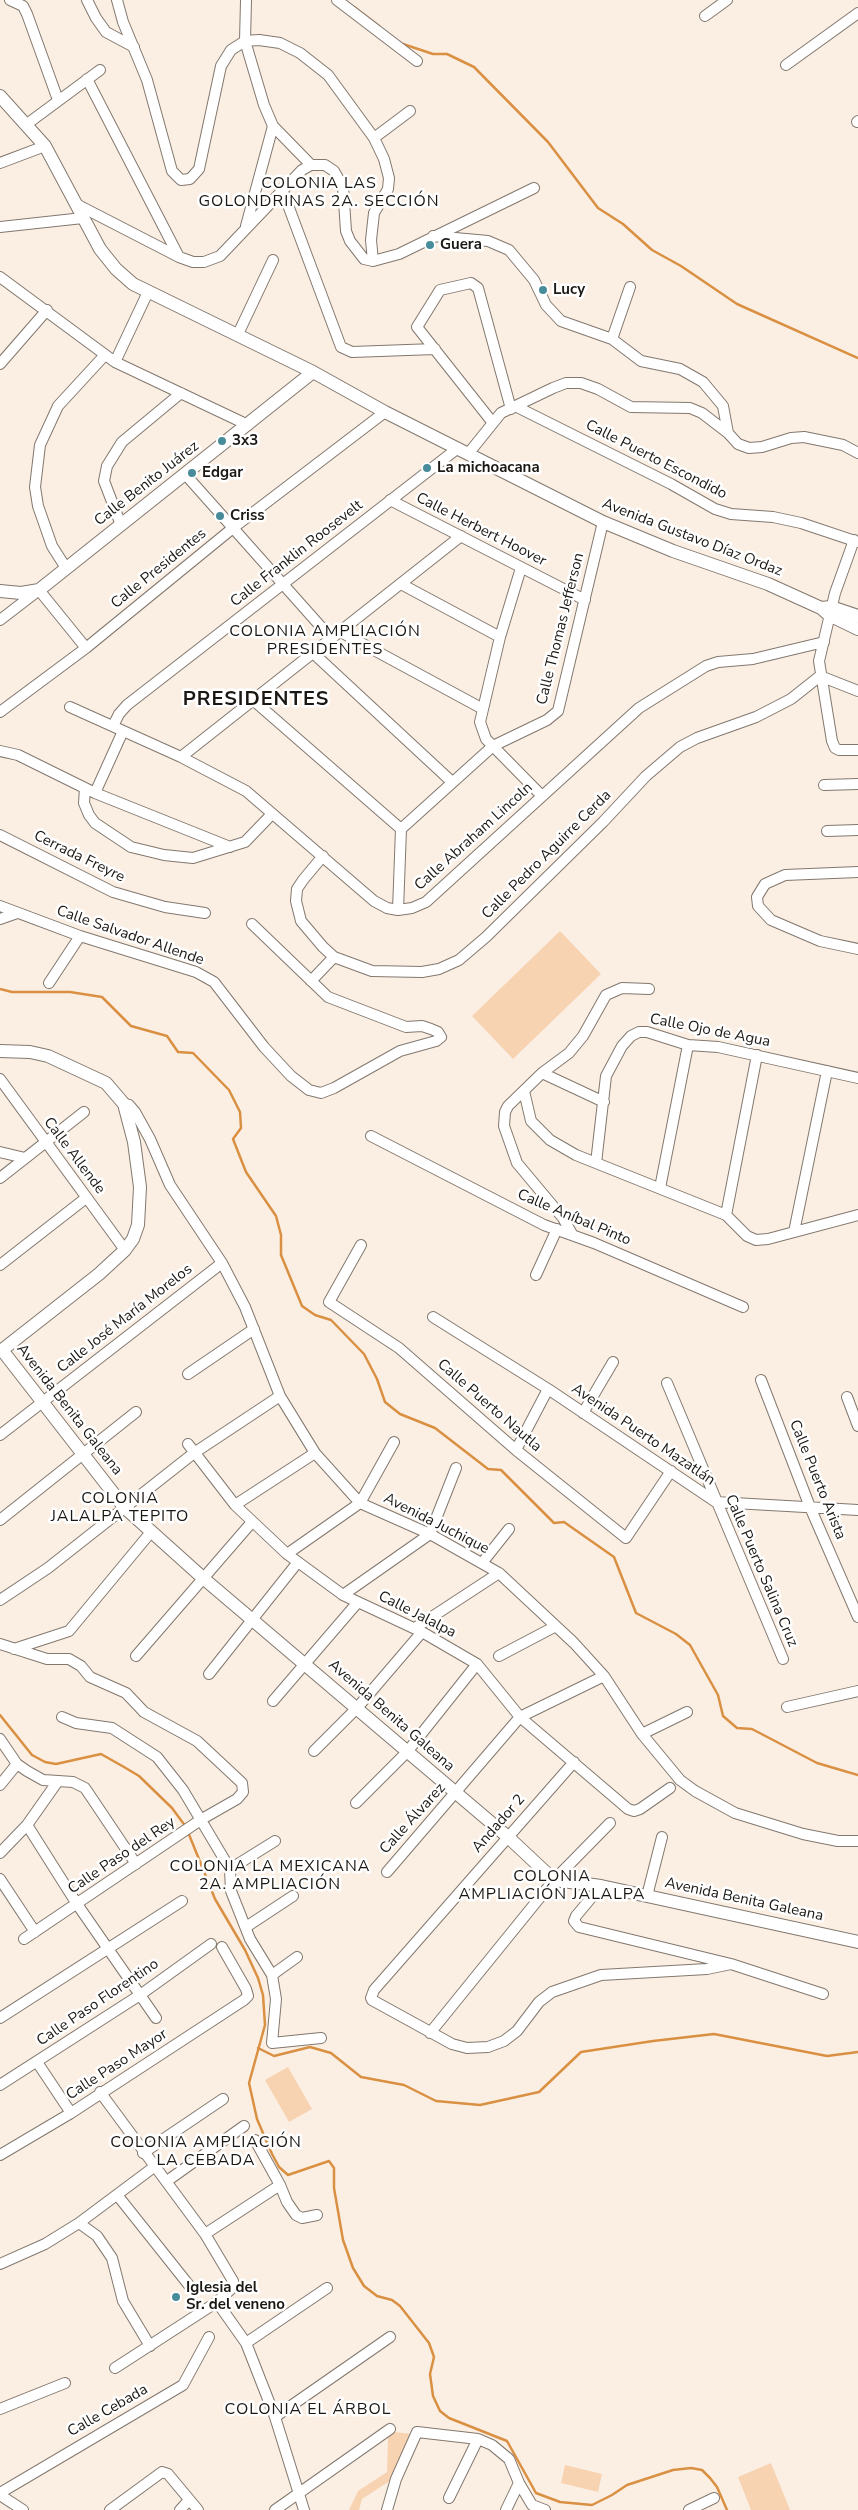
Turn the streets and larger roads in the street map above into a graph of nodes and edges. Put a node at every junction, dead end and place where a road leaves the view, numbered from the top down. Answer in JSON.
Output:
{"nodes":[{"id":1,"x":10,"y":0,"type":"edge"},
{"id":2,"x":87,"y":0,"type":"edge"},
{"id":3,"x":117,"y":0,"type":"edge"},
{"id":4,"x":246,"y":0,"type":"edge"},
{"id":5,"x":337,"y":0,"type":"edge"},
{"id":6,"x":727,"y":0,"type":"edge"},
{"id":7,"x":858,"y":13,"type":"edge"},
{"id":8,"x":704,"y":16,"type":"dead end"},
{"id":9,"x":245,"y":41,"type":"junction"},
{"id":10,"x":134,"y":46,"type":"junction"},
{"id":11,"x":417,"y":61,"type":"dead end"},
{"id":12,"x":786,"y":65,"type":"dead end"},
{"id":13,"x":100,"y":70,"type":"dead end"},
{"id":14,"x":87,"y":79,"type":"junction"},
{"id":15,"x":0,"y":96,"type":"edge"},
{"id":16,"x":58,"y":100,"type":"junction"},
{"id":17,"x":410,"y":111,"type":"dead end"},
{"id":18,"x":27,"y":124,"type":"junction"},
{"id":19,"x":273,"y":126,"type":"junction"},
{"id":20,"x":374,"y":138,"type":"junction"},
{"id":21,"x":45,"y":146,"type":"junction"},
{"id":22,"x":0,"y":163,"type":"edge"},
{"id":23,"x":311,"y":165,"type":"junction"},
{"id":24,"x":534,"y":188,"type":"dead end"},
{"id":25,"x":282,"y":189,"type":"junction"},
{"id":26,"x":76,"y":204,"type":"junction"},
{"id":27,"x":83,"y":218,"type":"junction"},
{"id":28,"x":0,"y":227,"type":"edge"},
{"id":29,"x":246,"y":228,"type":"junction"},
{"id":30,"x":433,"y":236,"type":"junction"},
{"id":31,"x":179,"y":257,"type":"junction"},
{"id":32,"x":273,"y":260,"type":"dead end"},
{"id":33,"x":373,"y":261,"type":"junction"},
{"id":34,"x":0,"y":277,"type":"edge"},
{"id":35,"x":630,"y":287,"type":"dead end"},
{"id":36,"x":148,"y":292,"type":"junction"},
{"id":37,"x":47,"y":310,"type":"junction"},
{"id":38,"x":238,"y":334,"type":"junction"},
{"id":39,"x":612,"y":339,"type":"junction"},
{"id":40,"x":435,"y":349,"type":"junction"},
{"id":41,"x":104,"y":356,"type":"junction"},
{"id":42,"x":115,"y":362,"type":"junction"},
{"id":43,"x":0,"y":364,"type":"edge"},
{"id":44,"x":313,"y":372,"type":"junction"},
{"id":45,"x":181,"y":393,"type":"junction"},
{"id":46,"x":514,"y":408,"type":"junction"},
{"id":47,"x":385,"y":412,"type":"junction"},
{"id":48,"x":494,"y":423,"type":"junction"},
{"id":49,"x":248,"y":425,"type":"junction"},
{"id":50,"x":728,"y":433,"type":"junction"},
{"id":51,"x":463,"y":451,"type":"junction"},
{"id":52,"x":858,"y":453,"type":"edge"},
{"id":53,"x":185,"y":474,"type":"junction"},
{"id":54,"x":390,"y":500,"type":"junction"},
{"id":55,"x":603,"y":522,"type":"junction"},
{"id":56,"x":121,"y":525,"type":"junction"},
{"id":57,"x":233,"y":528,"type":"junction"},
{"id":58,"x":461,"y":536,"type":"junction"},
{"id":59,"x":856,"y":541,"type":"edge"},
{"id":60,"x":66,"y":568,"type":"junction"},
{"id":61,"x":521,"y":568,"type":"junction"},
{"id":62,"x":282,"y":584,"type":"junction"},
{"id":63,"x":401,"y":584,"type":"junction"},
{"id":64,"x":0,"y":590,"type":"edge"},
{"id":65,"x":39,"y":590,"type":"junction"},
{"id":66,"x":585,"y":600,"type":"junction"},
{"id":67,"x":827,"y":610,"type":"junction"},
{"id":68,"x":858,"y":616,"type":"edge"},
{"id":69,"x":0,"y":620,"type":"edge"},
{"id":70,"x":858,"y":629,"type":"edge"},
{"id":71,"x":339,"y":631,"type":"junction"},
{"id":72,"x":330,"y":637,"type":"junction"},
{"id":73,"x":500,"y":637,"type":"junction"},
{"id":74,"x":824,"y":642,"type":"junction"},
{"id":75,"x":86,"y":648,"type":"junction"},
{"id":76,"x":312,"y":652,"type":"junction"},
{"id":77,"x":820,"y":676,"type":"junction"},
{"id":78,"x":858,"y":691,"type":"edge"},
{"id":79,"x":253,"y":700,"type":"junction"},
{"id":80,"x":70,"y":708,"type":"dead end"},
{"id":81,"x":483,"y":709,"type":"junction"},
{"id":82,"x":0,"y":712,"type":"edge"},
{"id":83,"x":113,"y":726,"type":"junction"},
{"id":84,"x":123,"y":731,"type":"junction"},
{"id":85,"x":493,"y":746,"type":"junction"},
{"id":86,"x":858,"y":750,"type":"edge"},
{"id":87,"x":0,"y":751,"type":"edge"},
{"id":88,"x":181,"y":757,"type":"junction"},
{"id":89,"x":452,"y":782,"type":"junction"},
{"id":90,"x":858,"y":784,"type":"edge"},
{"id":91,"x":824,"y":786,"type":"dead end"},
{"id":92,"x":84,"y":788,"type":"junction"},
{"id":93,"x":95,"y":793,"type":"junction"},
{"id":94,"x":542,"y":796,"type":"junction"},
{"id":95,"x":272,"y":814,"type":"junction"},
{"id":96,"x":400,"y":829,"type":"junction"},
{"id":97,"x":858,"y":830,"type":"edge"},
{"id":98,"x":827,"y":831,"type":"dead end"},
{"id":99,"x":0,"y":835,"type":"edge"},
{"id":100,"x":230,"y":847,"type":"junction"},
{"id":101,"x":323,"y":856,"type":"junction"},
{"id":102,"x":858,"y":872,"type":"edge"},
{"id":103,"x":0,"y":906,"type":"edge"},
{"id":104,"x":398,"y":910,"type":"junction"},
{"id":105,"x":17,"y":913,"type":"junction"},
{"id":106,"x":205,"y":913,"type":"dead end"},
{"id":107,"x":0,"y":919,"type":"edge"},
{"id":108,"x":252,"y":924,"type":"dead end"},
{"id":109,"x":80,"y":936,"type":"junction"},
{"id":110,"x":858,"y":949,"type":"edge"},
{"id":111,"x":334,"y":957,"type":"junction"},
{"id":112,"x":311,"y":981,"type":"junction"},
{"id":113,"x":49,"y":983,"type":"dead end"},
{"id":114,"x":649,"y":989,"type":"dead end"},
{"id":115,"x":688,"y":1045,"type":"junction"},
{"id":116,"x":0,"y":1051,"type":"edge"},
{"id":117,"x":757,"y":1055,"type":"junction"},
{"id":118,"x":827,"y":1071,"type":"junction"},
{"id":119,"x":542,"y":1073,"type":"junction"},
{"id":120,"x":858,"y":1078,"type":"edge"},
{"id":121,"x":0,"y":1079,"type":"edge"},
{"id":122,"x":524,"y":1091,"type":"junction"},
{"id":123,"x":604,"y":1102,"type":"junction"},
{"id":124,"x":124,"y":1104,"type":"junction"},
{"id":125,"x":84,"y":1112,"type":"dead end"},
{"id":126,"x":371,"y":1136,"type":"dead end"},
{"id":127,"x":45,"y":1143,"type":"junction"},
{"id":128,"x":0,"y":1152,"type":"edge"},
{"id":129,"x":25,"y":1158,"type":"junction"},
{"id":130,"x":596,"y":1163,"type":"junction"},
{"id":131,"x":0,"y":1178,"type":"edge"},
{"id":132,"x":660,"y":1188,"type":"junction"},
{"id":133,"x":86,"y":1198,"type":"junction"},
{"id":134,"x":858,"y":1213,"type":"edge"},
{"id":135,"x":726,"y":1215,"type":"junction"},
{"id":136,"x":557,"y":1229,"type":"junction"},
{"id":137,"x":794,"y":1232,"type":"junction"},
{"id":138,"x":572,"y":1234,"type":"junction"},
{"id":139,"x":361,"y":1245,"type":"dead end"},
{"id":140,"x":125,"y":1250,"type":"junction"},
{"id":141,"x":222,"y":1263,"type":"junction"},
{"id":142,"x":0,"y":1265,"type":"edge"},
{"id":143,"x":536,"y":1275,"type":"dead end"},
{"id":144,"x":744,"y":1306,"type":"dead end"},
{"id":145,"x":433,"y":1317,"type":"dead end"},
{"id":146,"x":254,"y":1329,"type":"junction"},
{"id":147,"x":1,"y":1350,"type":"edge"},
{"id":148,"x":613,"y":1362,"type":"dead end"},
{"id":149,"x":188,"y":1374,"type":"dead end"},
{"id":150,"x":761,"y":1380,"type":"dead end"},
{"id":151,"x":667,"y":1383,"type":"dead end"},
{"id":152,"x":548,"y":1389,"type":"junction"},
{"id":153,"x":280,"y":1396,"type":"junction"},
{"id":154,"x":847,"y":1397,"type":"dead end"},
{"id":155,"x":43,"y":1402,"type":"junction"},
{"id":156,"x":136,"y":1412,"type":"dead end"},
{"id":157,"x":583,"y":1413,"type":"junction"},
{"id":158,"x":858,"y":1426,"type":"edge"},
{"id":159,"x":0,"y":1435,"type":"edge"},
{"id":160,"x":394,"y":1442,"type":"dead end"},
{"id":161,"x":188,"y":1444,"type":"dead end"},
{"id":162,"x":516,"y":1450,"type":"junction"},
{"id":163,"x":194,"y":1453,"type":"junction"},
{"id":164,"x":315,"y":1453,"type":"junction"},
{"id":165,"x":82,"y":1454,"type":"junction"},
{"id":166,"x":456,"y":1468,"type":"dead end"},
{"id":167,"x":671,"y":1471,"type":"junction"},
{"id":168,"x":716,"y":1502,"type":"junction"},
{"id":169,"x":360,"y":1503,"type":"junction"},
{"id":170,"x":235,"y":1504,"type":"junction"},
{"id":171,"x":124,"y":1507,"type":"junction"},
{"id":172,"x":810,"y":1508,"type":"junction"},
{"id":173,"x":858,"y":1510,"type":"edge"},
{"id":174,"x":0,"y":1520,"type":"edge"},
{"id":175,"x":252,"y":1522,"type":"junction"},
{"id":176,"x":509,"y":1529,"type":"dead end"},
{"id":177,"x":151,"y":1532,"type":"junction"},
{"id":178,"x":430,"y":1534,"type":"junction"},
{"id":179,"x":287,"y":1554,"type":"junction"},
{"id":180,"x":298,"y":1562,"type":"junction"},
{"id":181,"x":482,"y":1563,"type":"junction"},
{"id":182,"x":499,"y":1573,"type":"junction"},
{"id":183,"x":203,"y":1578,"type":"junction"},
{"id":184,"x":343,"y":1595,"type":"junction"},
{"id":185,"x":0,"y":1600,"type":"edge"},
{"id":186,"x":358,"y":1602,"type":"junction"},
{"id":187,"x":858,"y":1618,"type":"edge"},
{"id":188,"x":253,"y":1620,"type":"junction"},
{"id":189,"x":556,"y":1626,"type":"junction"},
{"id":190,"x":418,"y":1630,"type":"junction"},
{"id":191,"x":0,"y":1644,"type":"edge"},
{"id":192,"x":13,"y":1650,"type":"junction"},
{"id":193,"x":136,"y":1656,"type":"dead end"},
{"id":194,"x":499,"y":1656,"type":"dead end"},
{"id":195,"x":783,"y":1659,"type":"dead end"},
{"id":196,"x":306,"y":1664,"type":"junction"},
{"id":197,"x":477,"y":1664,"type":"junction"},
{"id":198,"x":210,"y":1674,"type":"dead end"},
{"id":199,"x":604,"y":1676,"type":"junction"},
{"id":200,"x":858,"y":1691,"type":"edge"},
{"id":201,"x":273,"y":1701,"type":"dead end"},
{"id":202,"x":787,"y":1707,"type":"dead end"},
{"id":203,"x":357,"y":1708,"type":"junction"},
{"id":204,"x":687,"y":1712,"type":"dead end"},
{"id":205,"x":62,"y":1717,"type":"dead end"},
{"id":206,"x":520,"y":1717,"type":"junction"},
{"id":207,"x":642,"y":1734,"type":"junction"},
{"id":208,"x":0,"y":1739,"type":"edge"},
{"id":209,"x":314,"y":1751,"type":"dead end"},
{"id":210,"x":407,"y":1752,"type":"junction"},
{"id":211,"x":574,"y":1762,"type":"junction"},
{"id":212,"x":17,"y":1764,"type":"junction"},
{"id":213,"x":58,"y":1781,"type":"junction"},
{"id":214,"x":0,"y":1785,"type":"edge"},
{"id":215,"x":670,"y":1788,"type":"dead end"},
{"id":216,"x":456,"y":1794,"type":"junction"},
{"id":217,"x":356,"y":1803,"type":"dead end"},
{"id":218,"x":199,"y":1821,"type":"junction"},
{"id":219,"x":610,"y":1823,"type":"dead end"},
{"id":220,"x":27,"y":1825,"type":"junction"},
{"id":221,"x":508,"y":1837,"type":"junction"},
{"id":222,"x":662,"y":1837,"type":"dead end"},
{"id":223,"x":275,"y":1841,"type":"dead end"},
{"id":224,"x":858,"y":1841,"type":"edge"},
{"id":225,"x":0,"y":1853,"type":"edge"},
{"id":226,"x":136,"y":1864,"type":"junction"},
{"id":227,"x":230,"y":1869,"type":"junction"},
{"id":228,"x":387,"y":1872,"type":"dead end"},
{"id":229,"x":0,"y":1879,"type":"edge"},
{"id":230,"x":554,"y":1880,"type":"junction"},
{"id":231,"x":602,"y":1886,"type":"junction"},
{"id":232,"x":293,"y":1896,"type":"dead end"},
{"id":233,"x":647,"y":1896,"type":"junction"},
{"id":234,"x":182,"y":1901,"type":"dead end"},
{"id":235,"x":77,"y":1904,"type":"junction"},
{"id":236,"x":246,"y":1927,"type":"junction"},
{"id":237,"x":35,"y":1932,"type":"junction"},
{"id":238,"x":24,"y":1939,"type":"dead end"},
{"id":239,"x":858,"y":1942,"type":"edge"},
{"id":240,"x":108,"y":1948,"type":"junction"},
{"id":241,"x":297,"y":1957,"type":"dead end"},
{"id":242,"x":731,"y":1964,"type":"junction"},
{"id":243,"x":272,"y":1975,"type":"junction"},
{"id":244,"x":823,"y":1994,"type":"dead end"},
{"id":245,"x":140,"y":1995,"type":"junction"},
{"id":246,"x":248,"y":1996,"type":"joint"},
{"id":247,"x":0,"y":2018,"type":"edge"},
{"id":248,"x":156,"y":2018,"type":"dead end"},
{"id":249,"x":430,"y":2033,"type":"junction"},
{"id":250,"x":321,"y":2038,"type":"dead end"},
{"id":251,"x":37,"y":2062,"type":"junction"},
{"id":252,"x":0,"y":2085,"type":"edge"},
{"id":253,"x":100,"y":2092,"type":"junction"},
{"id":254,"x":223,"y":2099,"type":"dead end"},
{"id":255,"x":70,"y":2113,"type":"junction"},
{"id":256,"x":244,"y":2126,"type":"dead end"},
{"id":257,"x":255,"y":2140,"type":"dead end"},
{"id":258,"x":143,"y":2153,"type":"junction"},
{"id":259,"x":0,"y":2156,"type":"edge"},
{"id":260,"x":154,"y":2167,"type":"junction"},
{"id":261,"x":167,"y":2181,"type":"junction"},
{"id":262,"x":280,"y":2185,"type":"junction"},
{"id":263,"x":118,"y":2196,"type":"junction"},
{"id":264,"x":317,"y":2215,"type":"dead end"},
{"id":265,"x":79,"y":2223,"type":"junction"},
{"id":266,"x":205,"y":2234,"type":"junction"},
{"id":267,"x":0,"y":2264,"type":"edge"},
{"id":268,"x":328,"y":2288,"type":"dead end"},
{"id":269,"x":192,"y":2289,"type":"dead end"},
{"id":270,"x":217,"y":2302,"type":"junction"},
{"id":271,"x":209,"y":2337,"type":"dead end"},
{"id":272,"x":390,"y":2337,"type":"dead end"},
{"id":273,"x":246,"y":2343,"type":"junction"},
{"id":274,"x":150,"y":2346,"type":"junction"},
{"id":275,"x":115,"y":2368,"type":"dead end"},
{"id":276,"x":65,"y":2383,"type":"dead end"},
{"id":277,"x":0,"y":2410,"type":"edge"},
{"id":278,"x":275,"y":2417,"type":"junction"},
{"id":279,"x":390,"y":2429,"type":"dead end"},
{"id":280,"x":478,"y":2439,"type":"junction"},
{"id":281,"x":519,"y":2483,"type":"junction"},
{"id":282,"x":298,"y":2492,"type":"junction"},
{"id":283,"x":0,"y":2494,"type":"edge"},
{"id":284,"x":449,"y":2498,"type":"dead end"},
{"id":285,"x":714,"y":2498,"type":"dead end"},
{"id":286,"x":189,"y":2500,"type":"junction"},
{"id":287,"x":23,"y":2510,"type":"edge"},
{"id":288,"x":110,"y":2510,"type":"edge"},
{"id":289,"x":180,"y":2510,"type":"edge"},
{"id":290,"x":198,"y":2510,"type":"edge"},
{"id":291,"x":275,"y":2510,"type":"edge"},
{"id":292,"x":304,"y":2510,"type":"edge"},
{"id":293,"x":387,"y":2510,"type":"edge"},
{"id":294,"x":506,"y":2510,"type":"edge"},
{"id":295,"x":545,"y":2510,"type":"edge"},
{"id":296,"x":688,"y":2510,"type":"edge"}],
"edges":[{"from":1,"to":16,"type":"street"},
{"from":2,"to":10,"type":"street"},
{"from":3,"to":10,"type":"street"},
{"from":4,"to":9,"type":"street"},
{"from":5,"to":11,"type":"street"},
{"from":6,"to":8,"type":"street"},
{"from":7,"to":12,"type":"street"},
{"from":9,"to":10,"type":"street"},
{"from":9,"to":19,"type":"street"},
{"from":9,"to":20,"type":"street"},
{"from":13,"to":14,"type":"street"},
{"from":14,"to":16,"type":"street"},
{"from":14,"to":31,"type":"street"},
{"from":15,"to":18,"type":"street","name":"Avenida Gustavo Díaz Ordaz"},
{"from":16,"to":18,"type":"street"},
{"from":17,"to":20,"type":"street"},
{"from":18,"to":21,"type":"street","name":"Avenida Gustavo Díaz Ordaz"},
{"from":19,"to":23,"type":"street"},
{"from":19,"to":29,"type":"street"},
{"from":20,"to":33,"type":"street"},
{"from":21,"to":22,"type":"street"},
{"from":21,"to":26,"type":"street","name":"Avenida Gustavo Díaz Ordaz"},
{"from":23,"to":25,"type":"street"},
{"from":23,"to":33,"type":"street"},
{"from":24,"to":30,"type":"street"},
{"from":25,"to":29,"type":"street"},
{"from":25,"to":40,"type":"street"},
{"from":26,"to":27,"type":"street","name":"Avenida Gustavo Díaz Ordaz"},
{"from":26,"to":31,"type":"street"},
{"from":27,"to":28,"type":"street"},
{"from":27,"to":36,"type":"street","name":"Avenida Gustavo Díaz Ordaz"},
{"from":29,"to":31,"type":"street"},
{"from":30,"to":33,"type":"street"},
{"from":30,"to":39,"type":"street"},
{"from":32,"to":38,"type":"street"},
{"from":34,"to":37,"type":"street"},
{"from":35,"to":39,"type":"street"},
{"from":36,"to":38,"type":"street","name":"Avenida Gustavo Díaz Ordaz"},
{"from":36,"to":42,"type":"street"},
{"from":37,"to":41,"type":"street"},
{"from":37,"to":43,"type":"street"},
{"from":38,"to":44,"type":"street","name":"Avenida Gustavo Díaz Ordaz"},
{"from":39,"to":50,"type":"street"},
{"from":40,"to":46,"type":"street"},
{"from":40,"to":48,"type":"street"},
{"from":41,"to":42,"type":"street"},
{"from":41,"to":60,"type":"street"},
{"from":42,"to":45,"type":"street"},
{"from":44,"to":47,"type":"street","name":"Avenida Gustavo Díaz Ordaz"},
{"from":44,"to":49,"type":"street","name":"Calle Benito Juárez"},
{"from":45,"to":49,"type":"street"},
{"from":45,"to":56,"type":"street"},
{"from":46,"to":48,"type":"street","name":"Calle Franklin Roosevelt"},
{"from":46,"to":50,"type":"street","name":"Calle Franklin Roosevelt"},
{"from":46,"to":59,"type":"street","name":"Calle Puerto Escondido"},
{"from":47,"to":51,"type":"street","name":"Avenida Gustavo Díaz Ordaz"},
{"from":47,"to":57,"type":"street","name":"Calle Presidentes"},
{"from":48,"to":51,"type":"street","name":"Calle Franklin Roosevelt"},
{"from":49,"to":53,"type":"street","name":"Calle Benito Juárez"},
{"from":50,"to":52,"type":"street","name":"Calle Franklin Roosevelt"},
{"from":51,"to":54,"type":"street","name":"Calle Franklin Roosevelt"},
{"from":51,"to":55,"type":"street","name":"Avenida Gustavo Díaz Ordaz"},
{"from":53,"to":56,"type":"street","name":"Calle Benito Juárez"},
{"from":53,"to":57,"type":"street"},
{"from":54,"to":58,"type":"street","name":"Calle Herbert Hoover"},
{"from":54,"to":62,"type":"street","name":"Calle Franklin Roosevelt"},
{"from":55,"to":66,"type":"street","name":"Calle Thomas Jefferson"},
{"from":55,"to":67,"type":"street","name":"Avenida Gustavo Díaz Ordaz"},
{"from":56,"to":60,"type":"street","name":"Calle Benito Juárez"},
{"from":57,"to":62,"type":"street"},
{"from":57,"to":75,"type":"street","name":"Calle Presidentes"},
{"from":58,"to":61,"type":"street","name":"Calle Herbert Hoover"},
{"from":58,"to":63,"type":"street"},
{"from":59,"to":67,"type":"street","name":"Calle Puerto Escondido"},
{"from":60,"to":65,"type":"street","name":"Calle Benito Juárez"},
{"from":61,"to":66,"type":"street","name":"Calle Herbert Hoover"},
{"from":61,"to":73,"type":"street"},
{"from":62,"to":72,"type":"street"},
{"from":62,"to":83,"type":"street","name":"Calle Franklin Roosevelt"},
{"from":63,"to":71,"type":"street"},
{"from":63,"to":73,"type":"street"},
{"from":64,"to":65,"type":"street"},
{"from":65,"to":69,"type":"street","name":"Calle Benito Juárez"},
{"from":65,"to":75,"type":"street"},
{"from":66,"to":85,"type":"street","name":"Calle Thomas Jefferson"},
{"from":67,"to":68,"type":"street","name":"Avenida Gustavo Díaz Ordaz"},
{"from":67,"to":70,"type":"street","name":"Avenida Gustavo Díaz Ordaz"},
{"from":67,"to":74,"type":"street"},
{"from":71,"to":72,"type":"street"},
{"from":71,"to":81,"type":"street"},
{"from":72,"to":76,"type":"street"},
{"from":73,"to":81,"type":"street"},
{"from":74,"to":77,"type":"street"},
{"from":74,"to":94,"type":"street","name":"Calle Abraham Lincoln"},
{"from":75,"to":82,"type":"street","name":"Calle Presidentes"},
{"from":76,"to":79,"type":"street"},
{"from":76,"to":89,"type":"street"},
{"from":77,"to":78,"type":"street"},
{"from":77,"to":86,"type":"street"},
{"from":77,"to":111,"type":"street","name":"Calle Pedro Aguirre Cerda"},
{"from":79,"to":88,"type":"street"},
{"from":79,"to":96,"type":"street"},
{"from":80,"to":83,"type":"street"},
{"from":81,"to":85,"type":"street"},
{"from":83,"to":84,"type":"street"},
{"from":84,"to":88,"type":"street"},
{"from":84,"to":93,"type":"street"},
{"from":85,"to":89,"type":"street","name":"Calle Thomas Jefferson"},
{"from":85,"to":94,"type":"street"},
{"from":87,"to":92,"type":"street"},
{"from":88,"to":95,"type":"street"},
{"from":89,"to":96,"type":"street","name":"Calle Thomas Jefferson"},
{"from":90,"to":91,"type":"street"},
{"from":92,"to":93,"type":"street"},
{"from":92,"to":100,"type":"street"},
{"from":93,"to":100,"type":"street"},
{"from":94,"to":104,"type":"street","name":"Calle Abraham Lincoln"},
{"from":95,"to":100,"type":"street"},
{"from":95,"to":101,"type":"street"},
{"from":96,"to":104,"type":"street"},
{"from":97,"to":98,"type":"street"},
{"from":99,"to":106,"type":"street","name":"Cerrada Freyre"},
{"from":101,"to":104,"type":"street"},
{"from":101,"to":111,"type":"street","name":"Calle Pedro Aguirre Cerda"},
{"from":102,"to":110,"type":"street"},
{"from":103,"to":105,"type":"street","name":"Calle Salvador Allende"},
{"from":105,"to":107,"type":"street"},
{"from":105,"to":109,"type":"street","name":"Calle Salvador Allende"},
{"from":108,"to":112,"type":"street"},
{"from":109,"to":112,"type":"street","name":"Calle Salvador Allende"},
{"from":109,"to":113,"type":"street"},
{"from":111,"to":112,"type":"street"},
{"from":114,"to":119,"type":"street"},
{"from":115,"to":117,"type":"street","name":"Calle Ojo de Agua"},
{"from":115,"to":123,"type":"street","name":"Calle Ojo de Agua"},
{"from":115,"to":132,"type":"street"},
{"from":116,"to":124,"type":"street"},
{"from":117,"to":118,"type":"street","name":"Calle Ojo de Agua"},
{"from":117,"to":135,"type":"street"},
{"from":118,"to":120,"type":"street","name":"Calle Ojo de Agua"},
{"from":118,"to":137,"type":"street"},
{"from":119,"to":122,"type":"street"},
{"from":119,"to":123,"type":"street"},
{"from":121,"to":127,"type":"street","name":"Calle Allende"},
{"from":122,"to":130,"type":"street"},
{"from":122,"to":138,"type":"street"},
{"from":123,"to":130,"type":"street","name":"Calle Ojo de Agua"},
{"from":124,"to":140,"type":"street"},
{"from":124,"to":141,"type":"street","name":"Avenida Juchique"},
{"from":125,"to":127,"type":"street"},
{"from":126,"to":136,"type":"street","name":"Calle Aníbal Pinto"},
{"from":127,"to":129,"type":"street"},
{"from":127,"to":133,"type":"street","name":"Calle Allende"},
{"from":128,"to":129,"type":"street"},
{"from":129,"to":131,"type":"street"},
{"from":130,"to":132,"type":"street"},
{"from":132,"to":135,"type":"street"},
{"from":133,"to":140,"type":"street","name":"Calle Allende"},
{"from":133,"to":142,"type":"street"},
{"from":134,"to":137,"type":"street"},
{"from":135,"to":137,"type":"street"},
{"from":136,"to":138,"type":"street","name":"Calle Aníbal Pinto"},
{"from":136,"to":143,"type":"street"},
{"from":138,"to":144,"type":"street","name":"Calle Aníbal Pinto"},
{"from":139,"to":162,"type":"street","name":"Calle Puerto Nautla"},
{"from":140,"to":147,"type":"street"},
{"from":141,"to":146,"type":"street","name":"Avenida Juchique"},
{"from":141,"to":155,"type":"street","name":"Calle José María Morelos"},
{"from":145,"to":152,"type":"street","name":"Avenida Puerto Mazatlán"},
{"from":146,"to":149,"type":"street"},
{"from":146,"to":153,"type":"street","name":"Avenida Juchique"},
{"from":147,"to":155,"type":"street","name":"Avenida Benita Galeana"},
{"from":148,"to":157,"type":"street"},
{"from":150,"to":172,"type":"street","name":"Calle Puerto Arista"},
{"from":151,"to":168,"type":"street","name":"Calle Puerto Salina Cruz"},
{"from":152,"to":157,"type":"street","name":"Avenida Puerto Mazatlán"},
{"from":152,"to":162,"type":"street"},
{"from":153,"to":163,"type":"street"},
{"from":153,"to":164,"type":"street","name":"Avenida Juchique"},
{"from":154,"to":158,"type":"street"},
{"from":155,"to":159,"type":"street","name":"Calle José María Morelos"},
{"from":155,"to":165,"type":"street","name":"Avenida Benita Galeana"},
{"from":156,"to":165,"type":"street"},
{"from":157,"to":167,"type":"street","name":"Avenida Puerto Mazatlán"},
{"from":160,"to":169,"type":"street"},
{"from":161,"to":163,"type":"street","name":"Calle Jalalpa"},
{"from":162,"to":167,"type":"street","name":"Calle Puerto Nautla"},
{"from":163,"to":170,"type":"street","name":"Calle Jalalpa"},
{"from":163,"to":171,"type":"street"},
{"from":164,"to":169,"type":"street","name":"Avenida Juchique"},
{"from":164,"to":170,"type":"street"},
{"from":165,"to":171,"type":"street","name":"Avenida Benita Galeana"},
{"from":165,"to":174,"type":"street"},
{"from":166,"to":178,"type":"street"},
{"from":167,"to":168,"type":"street","name":"Avenida Puerto Mazatlán"},
{"from":168,"to":172,"type":"street","name":"Avenida Puerto Mazatlán"},
{"from":168,"to":195,"type":"street","name":"Calle Puerto Salina Cruz"},
{"from":169,"to":178,"type":"street","name":"Avenida Juchique"},
{"from":169,"to":179,"type":"street"},
{"from":170,"to":175,"type":"street","name":"Calle Jalalpa"},
{"from":171,"to":177,"type":"street","name":"Avenida Benita Galeana"},
{"from":171,"to":185,"type":"street"},
{"from":172,"to":173,"type":"street","name":"Avenida Puerto Mazatlán"},
{"from":172,"to":187,"type":"street","name":"Calle Puerto Arista"},
{"from":175,"to":179,"type":"street","name":"Calle Jalalpa"},
{"from":175,"to":183,"type":"street"},
{"from":176,"to":181,"type":"street"},
{"from":177,"to":183,"type":"street","name":"Avenida Benita Galeana"},
{"from":177,"to":192,"type":"street"},
{"from":178,"to":181,"type":"street","name":"Avenida Juchique"},
{"from":178,"to":184,"type":"street"},
{"from":179,"to":180,"type":"street","name":"Calle Jalalpa"},
{"from":180,"to":184,"type":"street","name":"Calle Jalalpa"},
{"from":180,"to":188,"type":"street"},
{"from":181,"to":182,"type":"street","name":"Avenida Juchique"},
{"from":182,"to":189,"type":"street","name":"Avenida Juchique"},
{"from":182,"to":190,"type":"street"},
{"from":183,"to":188,"type":"street","name":"Avenida Benita Galeana"},
{"from":183,"to":193,"type":"street"},
{"from":184,"to":186,"type":"street","name":"Calle Jalalpa"},
{"from":186,"to":190,"type":"street","name":"Calle Jalalpa"},
{"from":186,"to":196,"type":"street"},
{"from":188,"to":196,"type":"street","name":"Avenida Benita Galeana"},
{"from":188,"to":198,"type":"street"},
{"from":189,"to":194,"type":"street"},
{"from":189,"to":199,"type":"street","name":"Avenida Juchique"},
{"from":190,"to":197,"type":"street","name":"Calle Jalalpa"},
{"from":190,"to":203,"type":"street"},
{"from":191,"to":192,"type":"street"},
{"from":192,"to":218,"type":"street","name":"Calle Paso del Rey"},
{"from":196,"to":201,"type":"street"},
{"from":196,"to":203,"type":"street","name":"Avenida Benita Galeana"},
{"from":197,"to":206,"type":"street","name":"Calle Jalalpa"},
{"from":197,"to":210,"type":"street"},
{"from":199,"to":206,"type":"street"},
{"from":199,"to":207,"type":"street","name":"Avenida Juchique"},
{"from":200,"to":202,"type":"street"},
{"from":203,"to":209,"type":"street"},
{"from":203,"to":210,"type":"street","name":"Avenida Benita Galeana"},
{"from":204,"to":207,"type":"street"},
{"from":205,"to":218,"type":"street"},
{"from":206,"to":211,"type":"street","name":"Calle Jalalpa"},
{"from":206,"to":216,"type":"street","name":"Calle Álvarez"},
{"from":207,"to":224,"type":"street","name":"Avenida Juchique"},
{"from":208,"to":212,"type":"street"},
{"from":210,"to":216,"type":"street","name":"Avenida Benita Galeana"},
{"from":210,"to":217,"type":"street"},
{"from":211,"to":215,"type":"street","name":"Calle Jalalpa"},
{"from":211,"to":221,"type":"street","name":"Andador 2"},
{"from":212,"to":213,"type":"street"},
{"from":212,"to":214,"type":"street"},
{"from":213,"to":220,"type":"street"},
{"from":213,"to":226,"type":"street"},
{"from":216,"to":221,"type":"street","name":"Avenida Benita Galeana"},
{"from":216,"to":228,"type":"street","name":"Calle Álvarez"},
{"from":218,"to":226,"type":"street","name":"Calle Paso del Rey"},
{"from":218,"to":227,"type":"street"},
{"from":219,"to":230,"type":"street"},
{"from":220,"to":225,"type":"street"},
{"from":220,"to":235,"type":"street"},
{"from":221,"to":230,"type":"street","name":"Avenida Benita Galeana"},
{"from":221,"to":249,"type":"street","name":"Andador 2"},
{"from":222,"to":233,"type":"street"},
{"from":223,"to":227,"type":"street"},
{"from":226,"to":235,"type":"street","name":"Calle Paso del Rey"},
{"from":227,"to":236,"type":"street"},
{"from":229,"to":237,"type":"street"},
{"from":230,"to":231,"type":"street","name":"Avenida Benita Galeana"},
{"from":230,"to":249,"type":"street"},
{"from":231,"to":233,"type":"street","name":"Avenida Benita Galeana"},
{"from":231,"to":242,"type":"street"},
{"from":232,"to":236,"type":"street"},
{"from":233,"to":239,"type":"street","name":"Avenida Benita Galeana"},
{"from":234,"to":240,"type":"street"},
{"from":235,"to":237,"type":"street","name":"Calle Paso del Rey"},
{"from":235,"to":240,"type":"street"},
{"from":236,"to":243,"type":"street"},
{"from":237,"to":238,"type":"street","name":"Calle Paso del Rey"},
{"from":240,"to":245,"type":"street"},
{"from":240,"to":247,"type":"street"},
{"from":241,"to":243,"type":"street"},
{"from":242,"to":244,"type":"street"},
{"from":242,"to":249,"type":"street"},
{"from":243,"to":250,"type":"street"},
{"from":245,"to":246,"type":"street","name":"Calle Paso Florentino"},
{"from":245,"to":248,"type":"street"},
{"from":245,"to":251,"type":"street","name":"Calle Paso Florentino"},
{"from":246,"to":253,"type":"street","name":"Calle Paso Mayor"},
{"from":251,"to":252,"type":"street","name":"Calle Paso Florentino"},
{"from":251,"to":255,"type":"street"},
{"from":253,"to":255,"type":"street","name":"Calle Paso Mayor"},
{"from":253,"to":258,"type":"street"},
{"from":254,"to":258,"type":"street"},
{"from":255,"to":259,"type":"street","name":"Calle Paso Mayor"},
{"from":256,"to":261,"type":"street"},
{"from":257,"to":262,"type":"street"},
{"from":258,"to":260,"type":"street"},
{"from":260,"to":261,"type":"street"},
{"from":260,"to":263,"type":"street"},
{"from":261,"to":266,"type":"street"},
{"from":262,"to":264,"type":"street"},
{"from":262,"to":266,"type":"street"},
{"from":263,"to":265,"type":"street"},
{"from":263,"to":269,"type":"street"},
{"from":265,"to":267,"type":"street"},
{"from":265,"to":274,"type":"street"},
{"from":266,"to":270,"type":"street"},
{"from":268,"to":273,"type":"street"},
{"from":270,"to":273,"type":"street"},
{"from":270,"to":274,"type":"street"},
{"from":271,"to":283,"type":"street","name":"Calle Cebada"},
{"from":272,"to":278,"type":"street"},
{"from":273,"to":278,"type":"street"},
{"from":274,"to":275,"type":"street"},
{"from":276,"to":277,"type":"street"},
{"from":278,"to":282,"type":"street"},
{"from":279,"to":282,"type":"street"},
{"from":280,"to":281,"type":"street"},
{"from":280,"to":284,"type":"street"},
{"from":280,"to":293,"type":"street"},
{"from":281,"to":294,"type":"street"},
{"from":281,"to":295,"type":"street"},
{"from":282,"to":291,"type":"street"},
{"from":282,"to":292,"type":"street"},
{"from":283,"to":287,"type":"street"},
{"from":285,"to":296,"type":"street"},
{"from":286,"to":288,"type":"street"},
{"from":286,"to":289,"type":"street"},
{"from":286,"to":290,"type":"street"}]}
